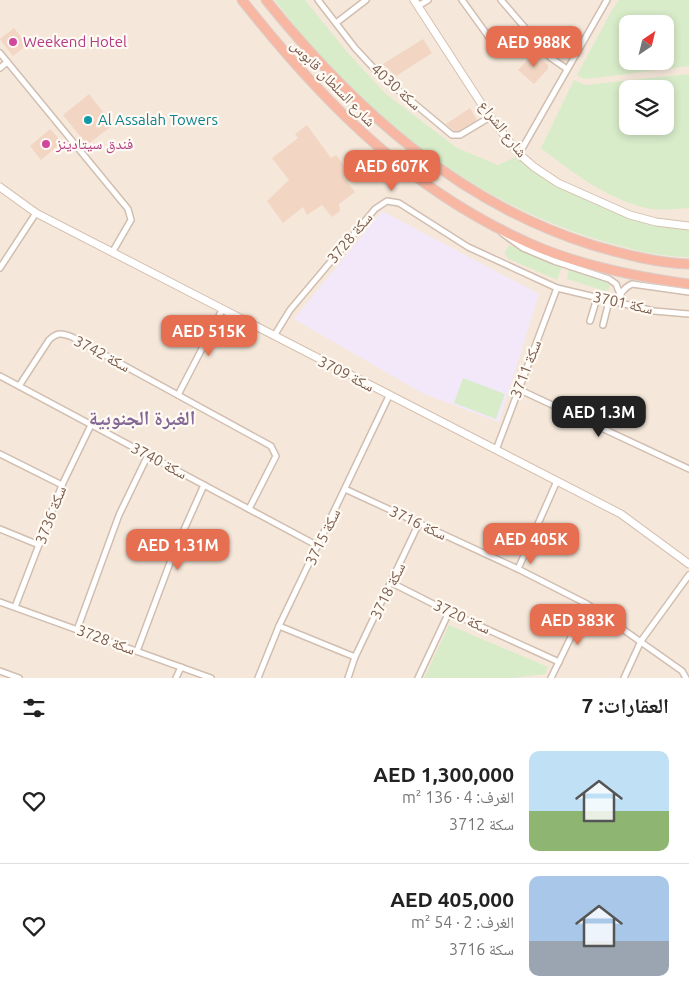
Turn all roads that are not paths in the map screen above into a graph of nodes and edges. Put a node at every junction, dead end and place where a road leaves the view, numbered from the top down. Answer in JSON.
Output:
{"nodes":[{"id":1,"x":234,"y":0,"type":"edge"},
{"id":2,"x":242,"y":0,"type":"edge"},
{"id":3,"x":266,"y":0,"type":"edge"},
{"id":4,"x":318,"y":0,"type":"edge"},
{"id":5,"x":366,"y":0,"type":"edge"},
{"id":6,"x":428,"y":0,"type":"edge"},
{"id":7,"x":462,"y":0,"type":"edge"},
{"id":8,"x":501,"y":0,"type":"edge"},
{"id":9,"x":607,"y":0,"type":"edge"},
{"id":10,"x":416,"y":3,"type":"edge"},
{"id":11,"x":336,"y":23,"type":"junction"},
{"id":12,"x":496,"y":47,"type":"dead end"},
{"id":13,"x":0,"y":53,"type":"edge"},
{"id":14,"x":285,"y":55,"type":"junction"},
{"id":15,"x":8,"y":62,"type":"junction"},
{"id":16,"x":0,"y":68,"type":"edge"},
{"id":17,"x":567,"y":69,"type":"junction"},
{"id":18,"x":490,"y":116,"type":"junction"},
{"id":19,"x":519,"y":154,"type":"junction"},
{"id":20,"x":0,"y":187,"type":"edge"},
{"id":21,"x":36,"y":213,"type":"junction"},
{"id":22,"x":485,"y":222,"type":"junction"},
{"id":23,"x":689,"y":226,"type":"edge"},
{"id":24,"x":113,"y":251,"type":"junction"},
{"id":25,"x":689,"y":264,"type":"edge"},
{"id":26,"x":0,"y":268,"type":"edge"},
{"id":27,"x":689,"y":284,"type":"edge"},
{"id":28,"x":558,"y":288,"type":"junction"},
{"id":29,"x":689,"y":292,"type":"edge"},
{"id":30,"x":620,"y":294,"type":"junction"},
{"id":31,"x":597,"y":298,"type":"junction"},
{"id":32,"x":609,"y":301,"type":"junction"},
{"id":33,"x":618,"y":303,"type":"junction"},
{"id":34,"x":222,"y":310,"type":"junction"},
{"id":35,"x":689,"y":314,"type":"edge"},
{"id":36,"x":590,"y":321,"type":"dead end"},
{"id":37,"x":603,"y":325,"type":"dead end"},
{"id":38,"x":274,"y":336,"type":"junction"},
{"id":39,"x":0,"y":376,"type":"edge"},
{"id":40,"x":19,"y":386,"type":"junction"},
{"id":41,"x":518,"y":389,"type":"junction"},
{"id":42,"x":178,"y":395,"type":"junction"},
{"id":43,"x":389,"y":396,"type":"junction"},
{"id":44,"x":91,"y":425,"type":"junction"},
{"id":45,"x":496,"y":450,"type":"junction"},
{"id":46,"x":0,"y":454,"type":"edge"},
{"id":47,"x":148,"y":456,"type":"junction"},
{"id":48,"x":689,"y":469,"type":"edge"},
{"id":49,"x":557,"y":481,"type":"junction"},
{"id":50,"x":62,"y":484,"type":"junction"},
{"id":51,"x":204,"y":485,"type":"junction"},
{"id":52,"x":345,"y":489,"type":"junction"},
{"id":53,"x":249,"y":509,"type":"junction"},
{"id":54,"x":419,"y":523,"type":"junction"},
{"id":55,"x":0,"y":529,"type":"edge"},
{"id":56,"x":39,"y":545,"type":"junction"},
{"id":57,"x":318,"y":546,"type":"junction"},
{"id":58,"x":689,"y":564,"type":"edge"},
{"id":59,"x":518,"y":569,"type":"junction"},
{"id":60,"x":689,"y":575,"type":"edge"},
{"id":61,"x":392,"y":583,"type":"junction"},
{"id":62,"x":0,"y":602,"type":"edge"},
{"id":63,"x":587,"y":604,"type":"junction"},
{"id":64,"x":15,"y":607,"type":"junction"},
{"id":65,"x":449,"y":612,"type":"junction"},
{"id":66,"x":279,"y":626,"type":"junction"},
{"id":67,"x":77,"y":630,"type":"junction"},
{"id":68,"x":641,"y":641,"type":"junction"},
{"id":69,"x":137,"y":651,"type":"junction"},
{"id":70,"x":356,"y":657,"type":"junction"},
{"id":71,"x":559,"y":662,"type":"junction"},
{"id":72,"x":181,"y":667,"type":"junction"},
{"id":73,"x":0,"y":672,"type":"edge"},
{"id":74,"x":18,"y":678,"type":"edge"},
{"id":75,"x":176,"y":678,"type":"edge"},
{"id":76,"x":211,"y":678,"type":"edge"},
{"id":77,"x":258,"y":678,"type":"edge"},
{"id":78,"x":348,"y":678,"type":"edge"},
{"id":79,"x":418,"y":678,"type":"edge"},
{"id":80,"x":551,"y":678,"type":"edge"},
{"id":81,"x":624,"y":678,"type":"edge"},
{"id":82,"x":686,"y":678,"type":"edge"}],
"edges":[{"from":1,"to":14,"type":"highway"},
{"from":2,"to":14,"type":"highway","name":"شارع السلطان قابوس"},
{"from":3,"to":25,"type":"highway","name":"شارع السلطان قابوس"},
{"from":4,"to":11,"type":"street","name":"سكة 4030"},
{"from":5,"to":11,"type":"street"},
{"from":6,"to":10,"type":"street"},
{"from":7,"to":12,"type":"street"},
{"from":8,"to":17,"type":"street"},
{"from":9,"to":17,"type":"street"},
{"from":10,"to":18,"type":"street","name":"شارع الشراع"},
{"from":11,"to":18,"type":"street","name":"سكة 4030"},
{"from":13,"to":15,"type":"street"},
{"from":14,"to":22,"type":"highway","name":"شارع السلطان قابوس"},
{"from":15,"to":16,"type":"street"},
{"from":15,"to":24,"type":"street"},
{"from":17,"to":19,"type":"street"},
{"from":18,"to":19,"type":"street","name":"شارع الشراع"},
{"from":19,"to":23,"type":"street","name":"شارع الشراع"},
{"from":20,"to":21,"type":"street","name":"سكة 3709"},
{"from":21,"to":24,"type":"street","name":"سكة 3709"},
{"from":21,"to":26,"type":"street"},
{"from":22,"to":27,"type":"highway","name":"شارع السلطان قابوس"},
{"from":22,"to":30,"type":"street"},
{"from":24,"to":34,"type":"street","name":"سكة 3709"},
{"from":28,"to":31,"type":"street","name":"سكة 3701"},
{"from":28,"to":38,"type":"street","name":"سكة 3728"},
{"from":28,"to":41,"type":"street","name":"سكة 3711"},
{"from":29,"to":30,"type":"street"},
{"from":30,"to":33,"type":"street"},
{"from":31,"to":32,"type":"street","name":"سكة 3701"},
{"from":31,"to":36,"type":"street"},
{"from":32,"to":33,"type":"street","name":"سكة 3701"},
{"from":32,"to":37,"type":"street"},
{"from":33,"to":35,"type":"street","name":"سكة 3701"},
{"from":34,"to":38,"type":"street","name":"سكة 3709"},
{"from":34,"to":42,"type":"street"},
{"from":38,"to":43,"type":"street","name":"سكة 3709"},
{"from":39,"to":40,"type":"street","name":"سكة 3740"},
{"from":40,"to":42,"type":"street","name":"سكة 3742"},
{"from":40,"to":44,"type":"street","name":"سكة 3740"},
{"from":41,"to":45,"type":"street","name":"سكة 3711"},
{"from":41,"to":48,"type":"street"},
{"from":42,"to":53,"type":"street","name":"سكة 3742"},
{"from":43,"to":45,"type":"street","name":"سكة 3709"},
{"from":43,"to":52,"type":"street","name":"سكة 3715"},
{"from":44,"to":47,"type":"street","name":"سكة 3740"},
{"from":44,"to":50,"type":"street","name":"سكة 3736"},
{"from":45,"to":49,"type":"street","name":"سكة 3709"},
{"from":46,"to":50,"type":"street"},
{"from":47,"to":51,"type":"street","name":"سكة 3740"},
{"from":47,"to":67,"type":"street"},
{"from":49,"to":58,"type":"street","name":"سكة 3709"},
{"from":49,"to":59,"type":"street"},
{"from":50,"to":56,"type":"street","name":"سكة 3736"},
{"from":51,"to":53,"type":"street","name":"سكة 3740"},
{"from":51,"to":69,"type":"street"},
{"from":52,"to":54,"type":"street","name":"سكة 3716"},
{"from":52,"to":57,"type":"street","name":"سكة 3715"},
{"from":53,"to":57,"type":"street","name":"سكة 3740"},
{"from":54,"to":59,"type":"street","name":"سكة 3716"},
{"from":54,"to":61,"type":"street","name":"سكة 3718"},
{"from":55,"to":56,"type":"street"},
{"from":56,"to":64,"type":"street","name":"سكة 3736"},
{"from":57,"to":66,"type":"street","name":"سكة 3715"},
{"from":59,"to":63,"type":"street","name":"سكة 3716"},
{"from":60,"to":68,"type":"street"},
{"from":61,"to":65,"type":"street","name":"سكة 3720"},
{"from":61,"to":70,"type":"street","name":"سكة 3718"},
{"from":62,"to":64,"type":"street","name":"سكة 3728"},
{"from":63,"to":68,"type":"street","name":"سكة 3716"},
{"from":63,"to":71,"type":"street"},
{"from":64,"to":67,"type":"street","name":"سكة 3728"},
{"from":65,"to":71,"type":"street","name":"سكة 3720"},
{"from":65,"to":79,"type":"street"},
{"from":66,"to":70,"type":"street"},
{"from":66,"to":77,"type":"street","name":"سكة 3715"},
{"from":67,"to":69,"type":"street","name":"سكة 3728"},
{"from":68,"to":81,"type":"street"},
{"from":68,"to":82,"type":"street","name":"سكة 3716"},
{"from":69,"to":72,"type":"street","name":"سكة 3728"},
{"from":70,"to":78,"type":"street","name":"سكة 3718"},
{"from":71,"to":80,"type":"street"},
{"from":72,"to":75,"type":"street"},
{"from":72,"to":76,"type":"street","name":"سكة 3728"},
{"from":73,"to":74,"type":"street"}]}
